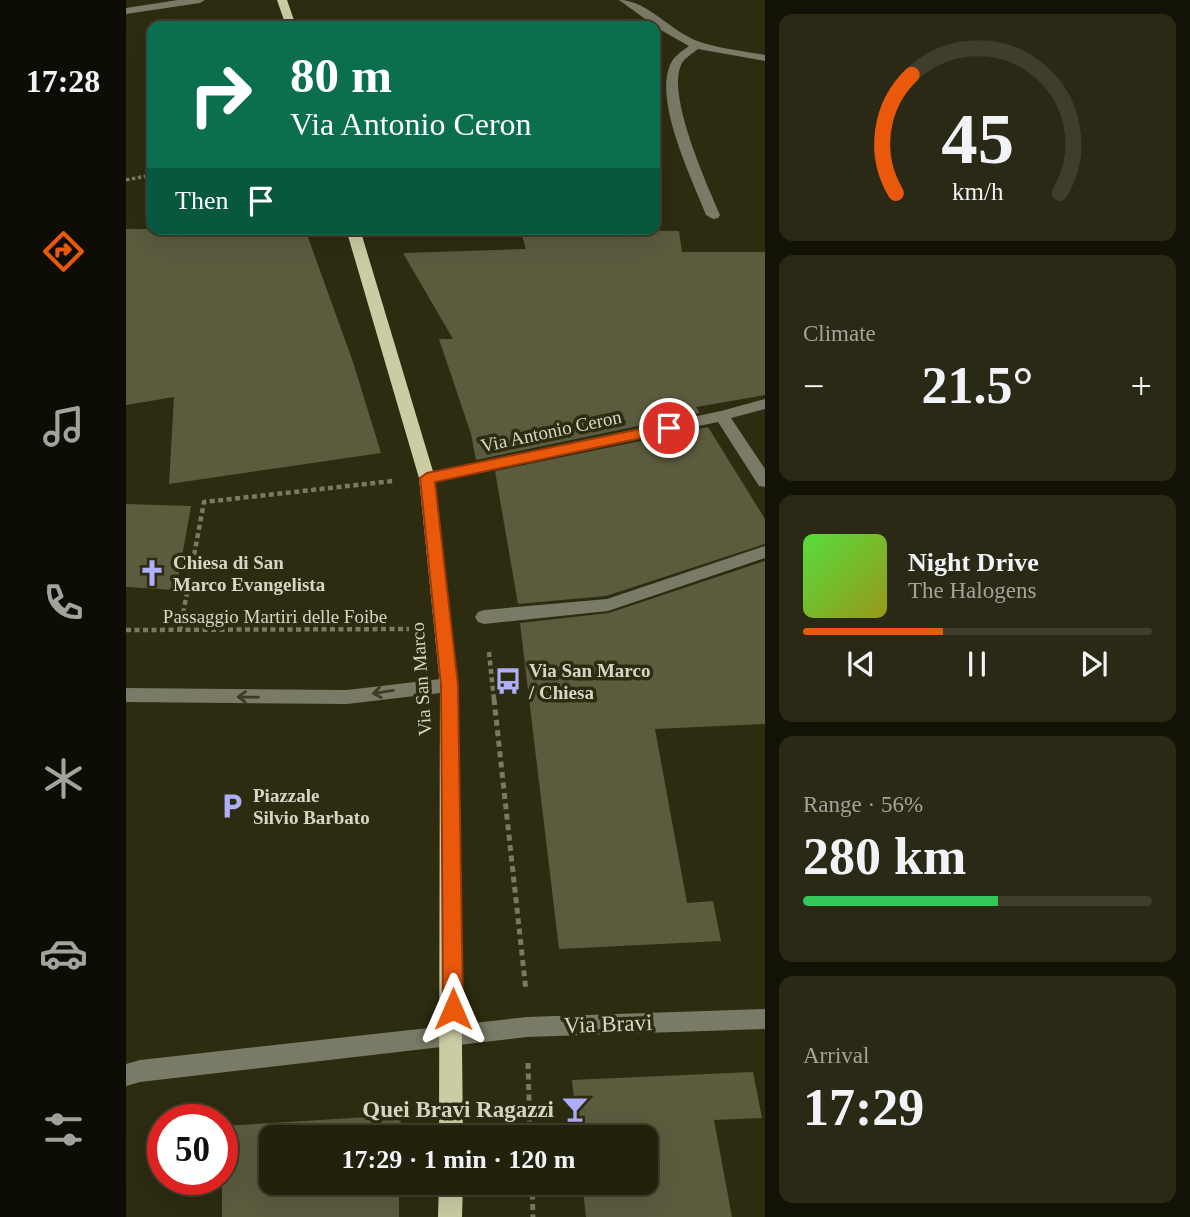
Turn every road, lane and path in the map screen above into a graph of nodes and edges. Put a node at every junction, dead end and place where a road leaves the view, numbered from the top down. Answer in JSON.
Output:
{"nodes":[{"id":1,"x":200,"y":0,"type":"edge"},
{"id":2,"x":282,"y":0,"type":"edge"},
{"id":3,"x":624,"y":0,"type":"edge"},
{"id":4,"x":126,"y":11,"type":"edge"},
{"id":5,"x":289,"y":21,"type":"edge"},
{"id":6,"x":654,"y":21,"type":"edge"},
{"id":7,"x":660,"y":25,"type":"edge"},
{"id":8,"x":696,"y":45,"type":"junction"},
{"id":9,"x":765,"y":58,"type":"edge"},
{"id":10,"x":147,"y":177,"type":"edge"},
{"id":11,"x":126,"y":180,"type":"edge"},
{"id":12,"x":713,"y":215,"type":"dead end"},
{"id":13,"x":355,"y":235,"type":"edge"},
{"id":14,"x":765,"y":404,"type":"edge"},
{"id":15,"x":722,"y":416,"type":"junction"},
{"id":16,"x":394,"y":469,"type":"dead end"},
{"id":17,"x":427,"y":478,"type":"junction"},
{"id":18,"x":765,"y":482,"type":"edge"},
{"id":19,"x":765,"y":552,"type":"edge"},
{"id":20,"x":484,"y":617,"type":"joint"},
{"id":21,"x":413,"y":629,"type":"dead end"},
{"id":22,"x":126,"y":630,"type":"edge"},
{"id":23,"x":180,"y":630,"type":"junction"},
{"id":24,"x":449,"y":685,"type":"junction"},
{"id":25,"x":126,"y":695,"type":"edge"},
{"id":26,"x":526,"y":983,"type":"dead end"},
{"id":27,"x":765,"y":1019,"type":"edge"},
{"id":28,"x":453,"y":1035,"type":"junction"},
{"id":29,"x":528,"y":1074,"type":"dead end"},
{"id":30,"x":126,"y":1075,"type":"edge"},
{"id":31,"x":451,"y":1125,"type":"edge"},
{"id":32,"x":530,"y":1125,"type":"edge"},
{"id":33,"x":451,"y":1195,"type":"edge"},
{"id":34,"x":533,"y":1195,"type":"edge"},
{"id":35,"x":450,"y":1217,"type":"edge"},
{"id":36,"x":534,"y":1217,"type":"edge"}],
"edges":[{"from":1,"to":4,"type":"street"},
{"from":2,"to":5,"type":"main road"},
{"from":3,"to":6,"type":"street"},
{"from":7,"to":8,"type":"street"},
{"from":8,"to":9,"type":"street"},
{"from":8,"to":12,"type":"street"},
{"from":10,"to":11,"type":"path"},
{"from":13,"to":17,"type":"main road","name":"Via San Marco"},
{"from":14,"to":15,"type":"street","name":"Via Antonio Ceron"},
{"from":15,"to":17,"type":"street","name":"Via Antonio Ceron"},
{"from":15,"to":18,"type":"street"},
{"from":16,"to":23,"type":"path"},
{"from":17,"to":24,"type":"main road","name":"Via San Marco"},
{"from":19,"to":20,"type":"street"},
{"from":20,"to":26,"type":"path"},
{"from":21,"to":23,"type":"path","name":"Passaggio Martiri delle Foibe"},
{"from":22,"to":23,"type":"path","name":"Passaggio Martiri delle Foibe"},
{"from":24,"to":25,"type":"street","one_way":true},
{"from":24,"to":28,"type":"main road","name":"Via San Marco"},
{"from":27,"to":28,"type":"street","name":"Via Bravi"},
{"from":28,"to":30,"type":"street"},
{"from":28,"to":31,"type":"main road","name":"Via San Marco"},
{"from":29,"to":32,"type":"path"},
{"from":33,"to":35,"type":"main road"},
{"from":34,"to":36,"type":"path"}]}
